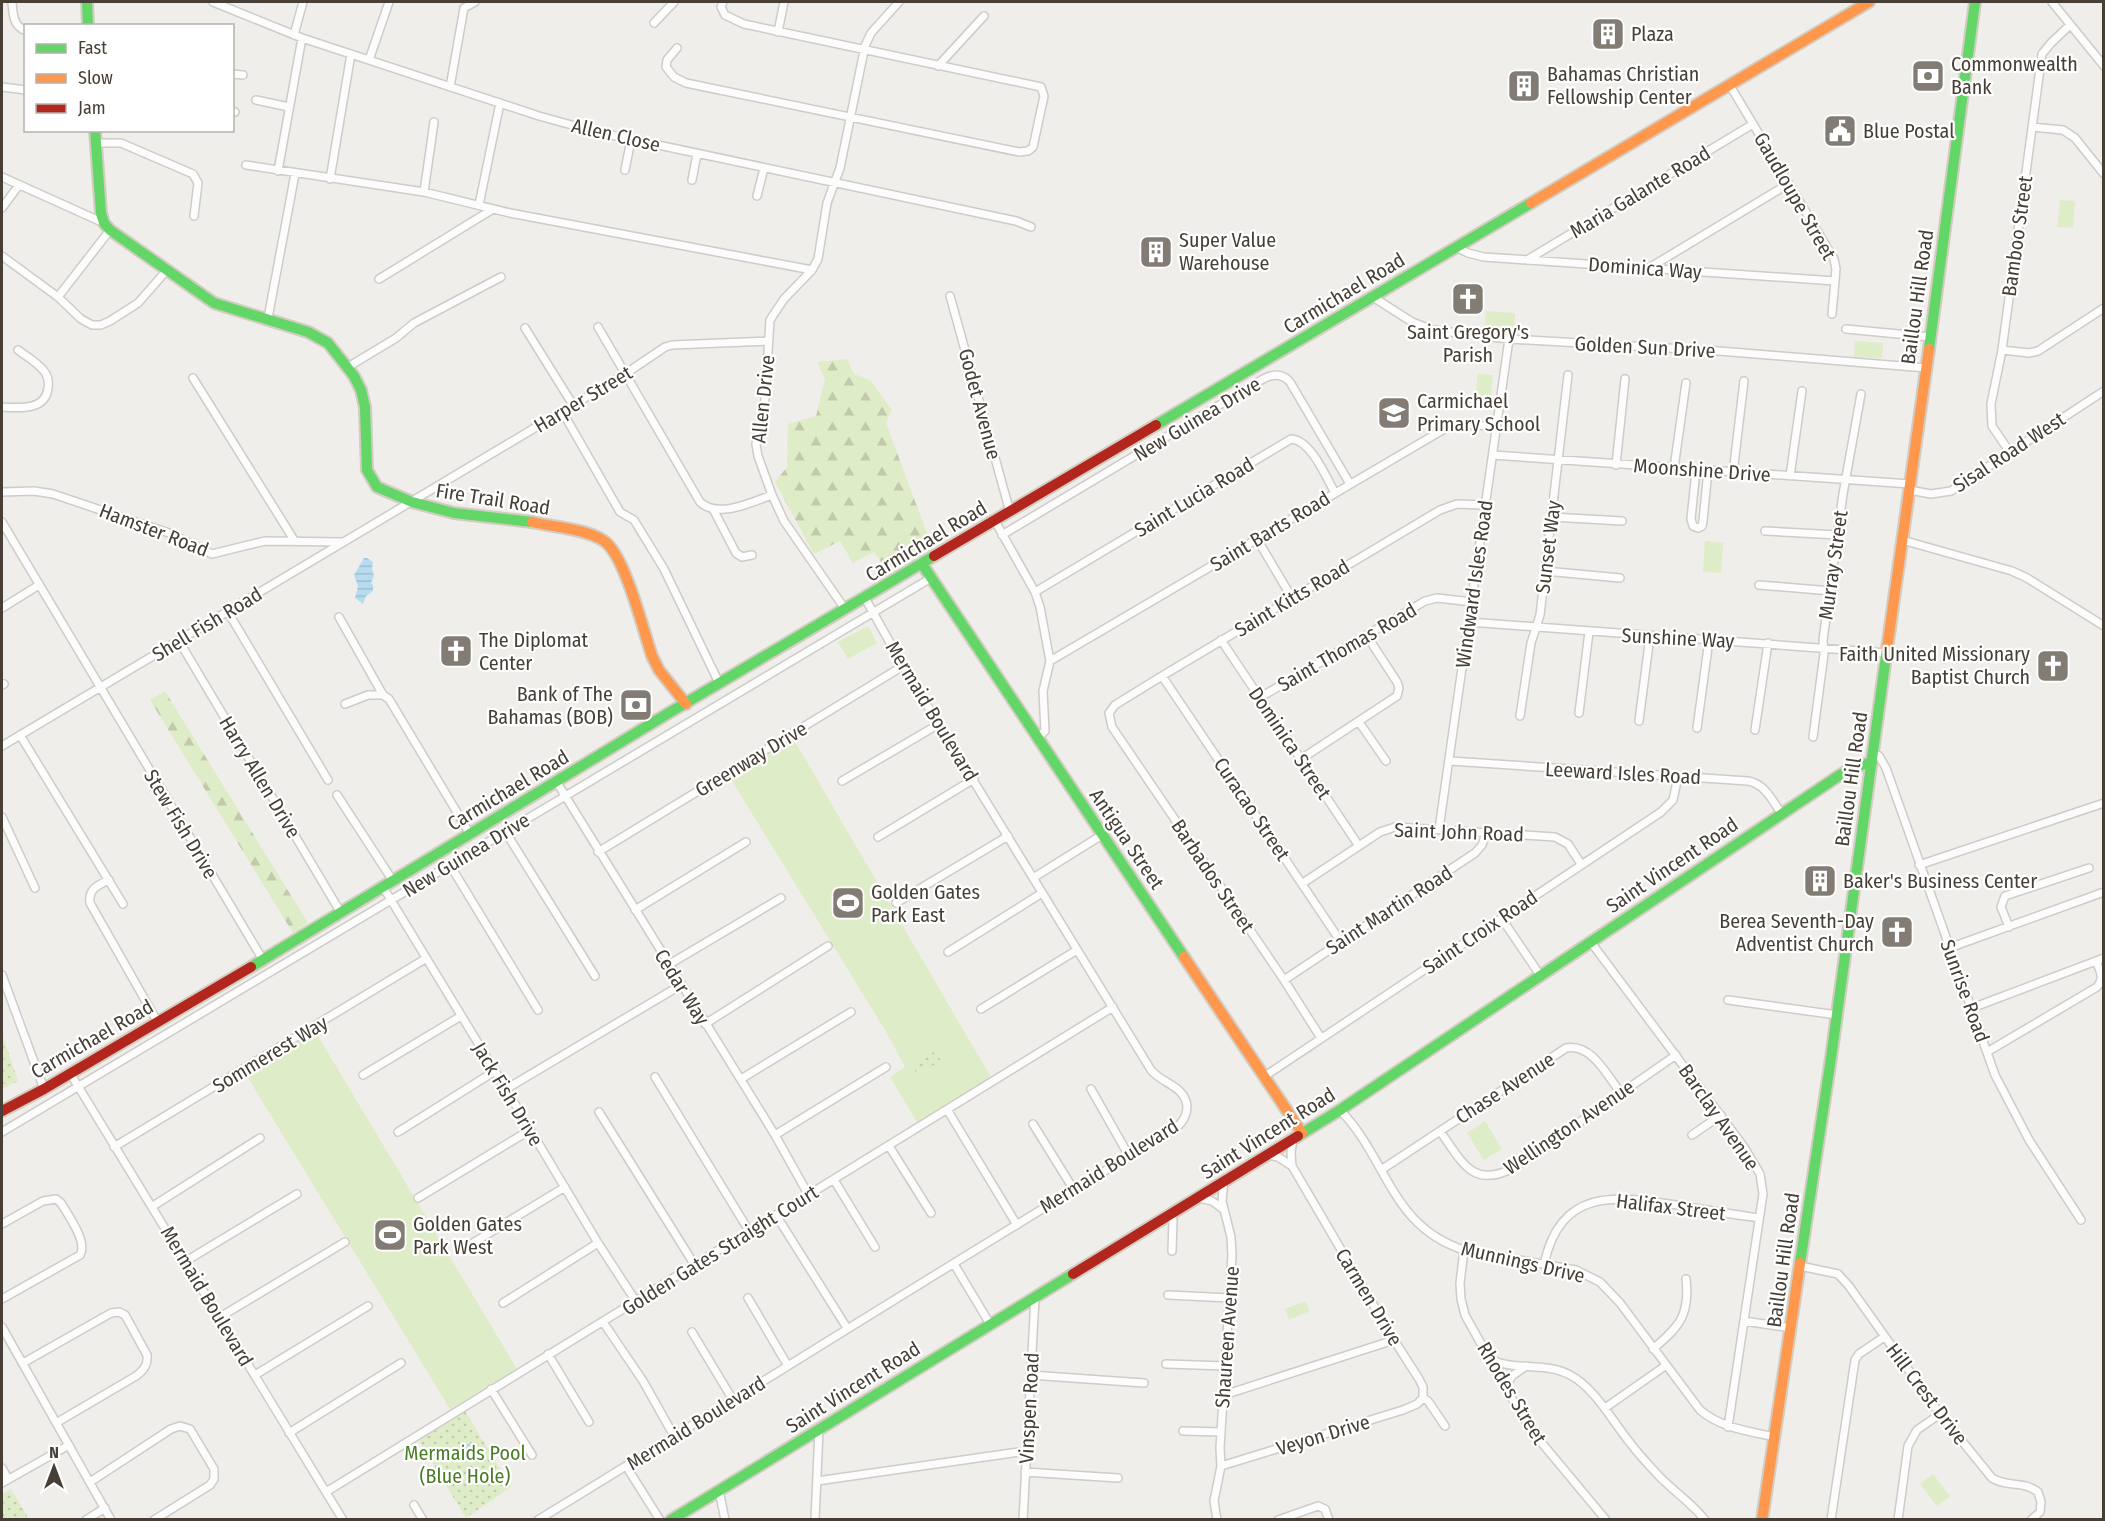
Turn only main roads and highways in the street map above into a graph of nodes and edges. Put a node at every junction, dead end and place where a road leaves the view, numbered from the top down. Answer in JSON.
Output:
{"nodes":[{"id":1,"x":87,"y":2,"type":"edge"},
{"id":2,"x":1869,"y":2,"type":"edge"},
{"id":3,"x":1976,"y":3,"type":"edge"},
{"id":4,"x":88,"y":24,"type":"edge"},
{"id":5,"x":95,"y":132,"type":"edge"},
{"id":6,"x":922,"y":564,"type":"junction"},
{"id":7,"x":686,"y":704,"type":"junction"},
{"id":8,"x":1872,"y":758,"type":"junction"},
{"id":9,"x":2,"y":1111,"type":"edge"},
{"id":10,"x":1298,"y":1136,"type":"junction"},
{"id":11,"x":672,"y":1520,"type":"edge"},
{"id":12,"x":1762,"y":1520,"type":"edge"}],
"edges":[{"from":1,"to":4,"type":"main road"},
{"from":2,"to":6,"type":"main road","name":"Carmichael Road"},
{"from":3,"to":8,"type":"main road","name":"Baillou Hill Road"},
{"from":5,"to":7,"type":"main road","name":"Fire Trail Road"},
{"from":6,"to":7,"type":"main road","name":"Carmichael Road"},
{"from":6,"to":10,"type":"main road","name":"Antigua Street"},
{"from":7,"to":9,"type":"main road","name":"Carmichael Road"},
{"from":8,"to":10,"type":"main road","name":"Saint Vincent Road"},
{"from":8,"to":12,"type":"main road","name":"Baillou Hill Road"},
{"from":10,"to":11,"type":"main road","name":"Saint Vincent Road"}]}
